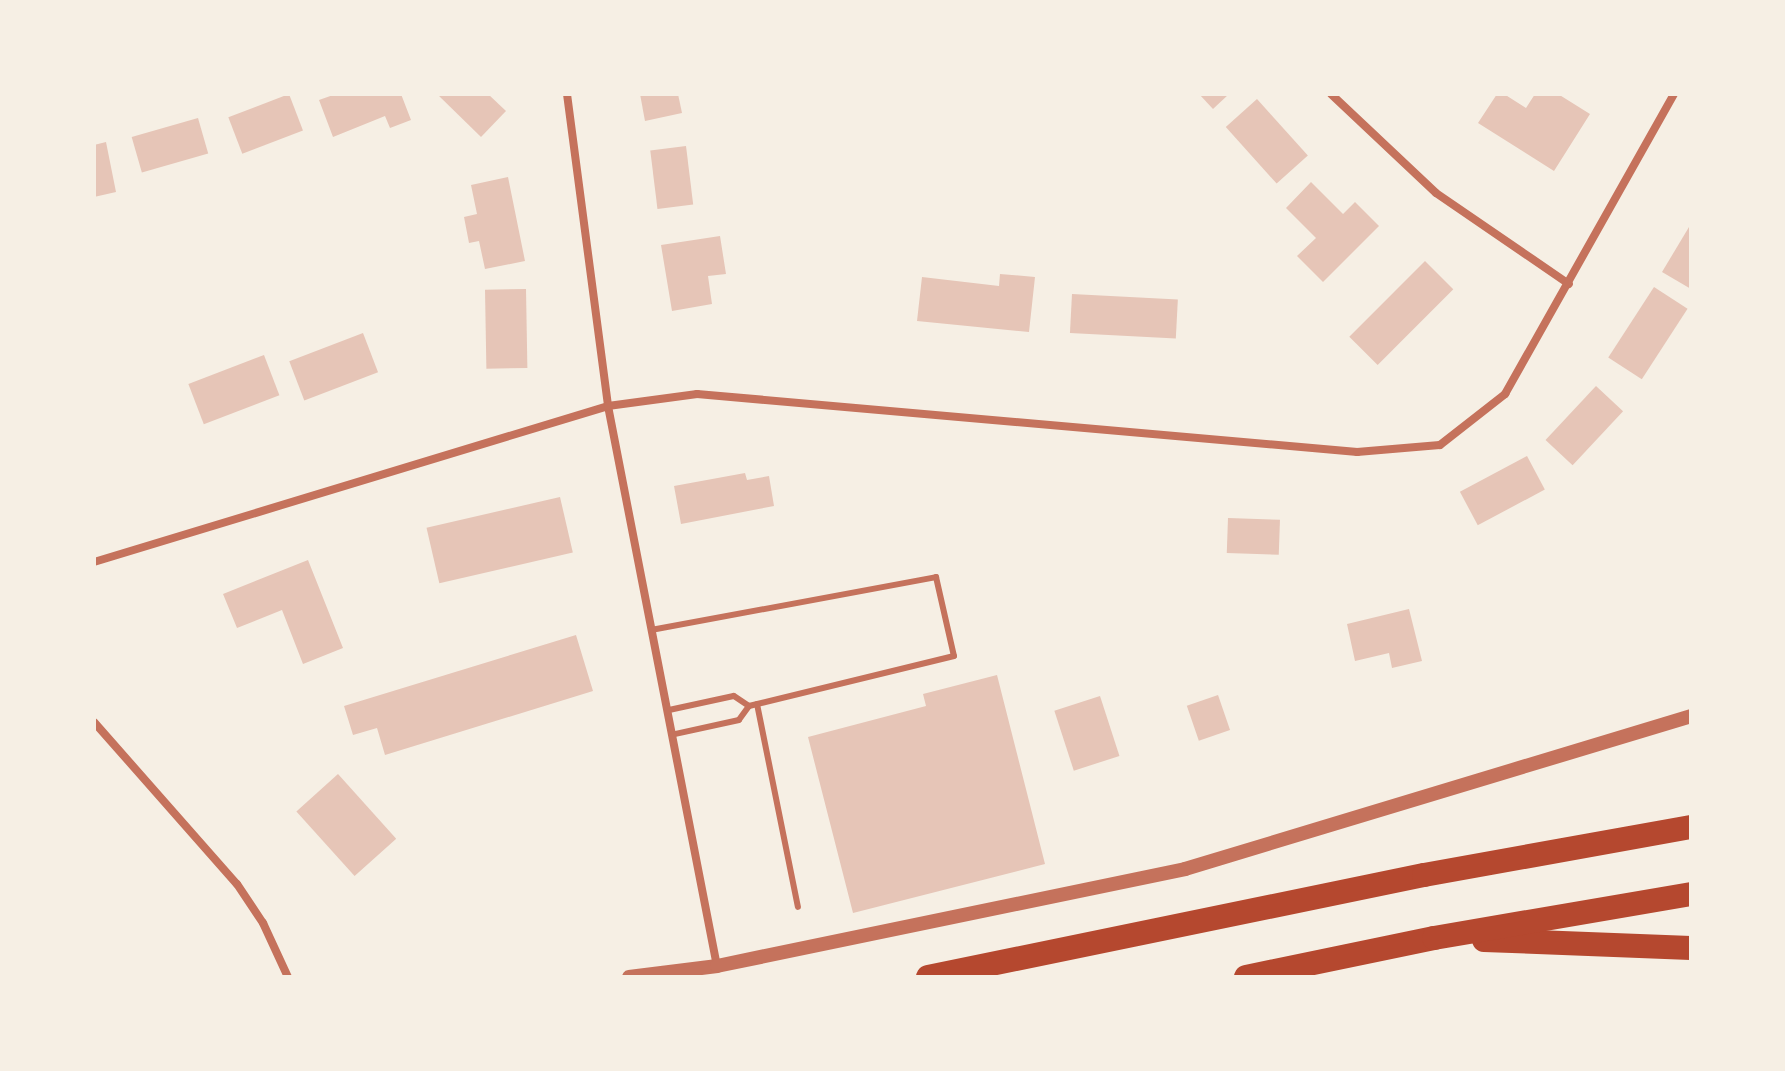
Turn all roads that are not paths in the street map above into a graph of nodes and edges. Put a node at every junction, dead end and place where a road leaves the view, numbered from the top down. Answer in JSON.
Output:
{"nodes":[{"id":1,"x":567,"y":94,"type":"edge"},
{"id":2,"x":1331,"y":94,"type":"edge"},
{"id":3,"x":1674,"y":94,"type":"edge"},
{"id":4,"x":1569,"y":284,"type":"junction"},
{"id":5,"x":608,"y":406,"type":"junction"},
{"id":6,"x":94,"y":562,"type":"edge"},
{"id":7,"x":651,"y":630,"type":"junction"},
{"id":8,"x":753,"y":705,"type":"junction"},
{"id":9,"x":669,"y":710,"type":"junction"},
{"id":10,"x":1691,"y":716,"type":"edge"},
{"id":11,"x":94,"y":722,"type":"edge"},
{"id":12,"x":675,"y":734,"type":"junction"},
{"id":13,"x":1691,"y":827,"type":"edge"},
{"id":14,"x":1691,"y":894,"type":"edge"},
{"id":15,"x":798,"y":907,"type":"dead end"},
{"id":16,"x":1434,"y":938,"type":"junction"},
{"id":17,"x":1691,"y":948,"type":"edge"},
{"id":18,"x":717,"y":966,"type":"junction"},
{"id":19,"x":288,"y":977,"type":"edge"},
{"id":20,"x":629,"y":977,"type":"edge"},
{"id":21,"x":928,"y":977,"type":"edge"},
{"id":22,"x":1246,"y":977,"type":"edge"}],
"edges":[{"from":1,"to":5,"type":"street"},
{"from":2,"to":4,"type":"street"},
{"from":3,"to":4,"type":"street"},
{"from":4,"to":5,"type":"street"},
{"from":5,"to":6,"type":"street"},
{"from":5,"to":7,"type":"street"},
{"from":7,"to":8,"type":"lane"},
{"from":7,"to":9,"type":"street"},
{"from":8,"to":9,"type":"lane"},
{"from":8,"to":12,"type":"lane"},
{"from":8,"to":15,"type":"lane"},
{"from":9,"to":12,"type":"street"},
{"from":10,"to":18,"type":"street"},
{"from":11,"to":19,"type":"street"},
{"from":12,"to":18,"type":"street"},
{"from":13,"to":21,"type":"highway"},
{"from":14,"to":16,"type":"highway"},
{"from":16,"to":17,"type":"highway"},
{"from":16,"to":22,"type":"highway"},
{"from":18,"to":20,"type":"street"}]}
